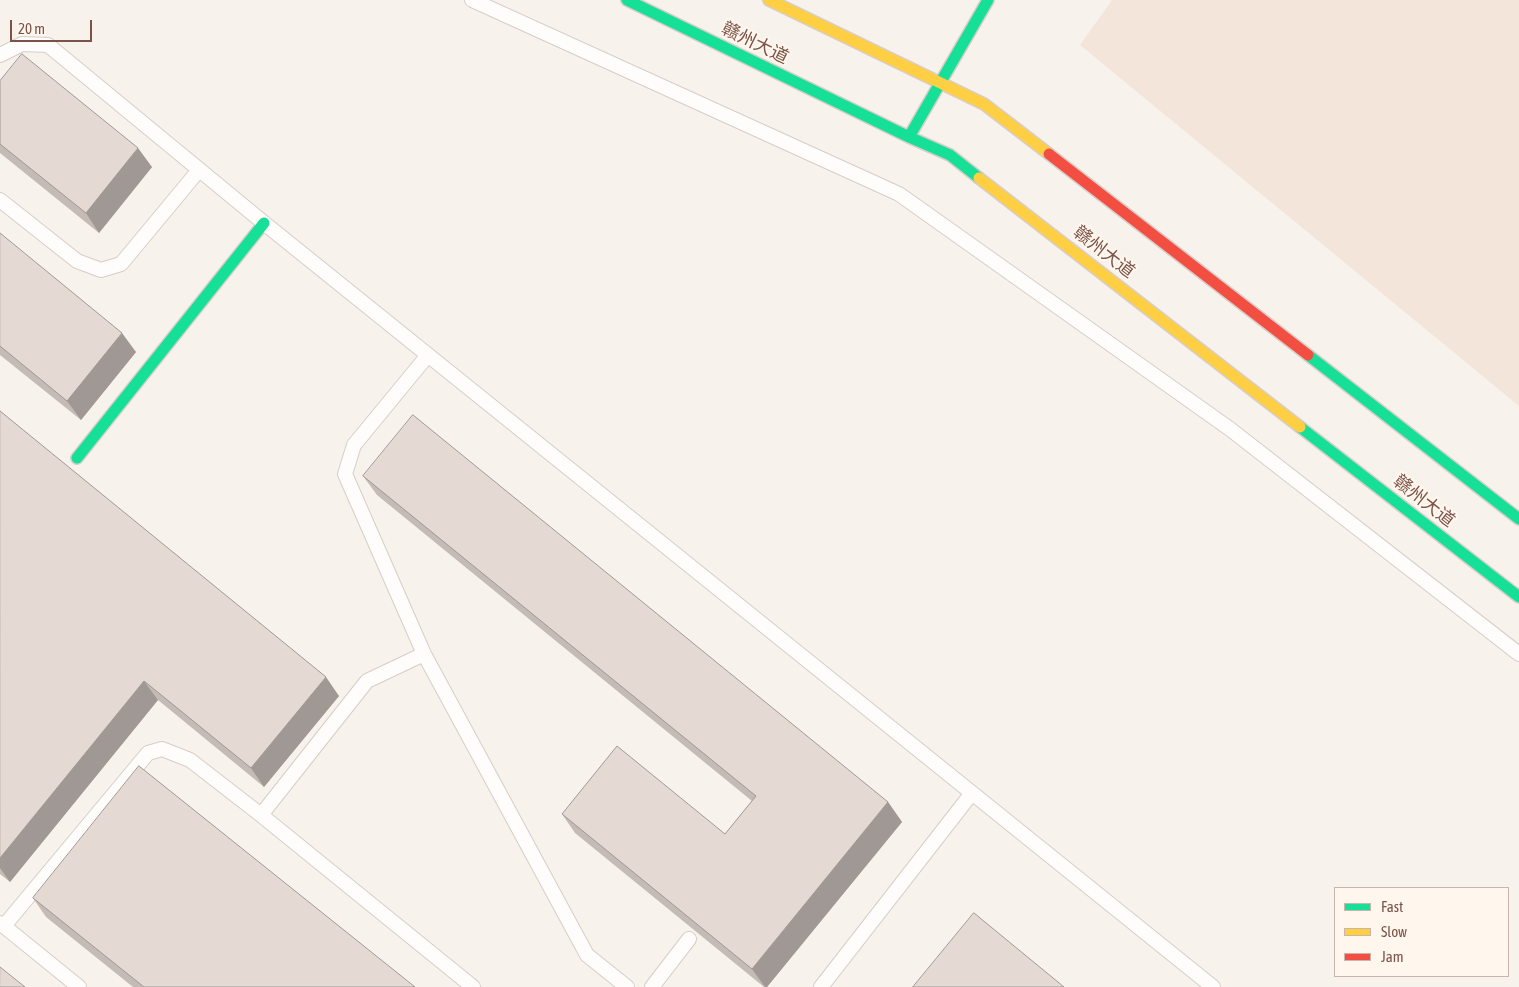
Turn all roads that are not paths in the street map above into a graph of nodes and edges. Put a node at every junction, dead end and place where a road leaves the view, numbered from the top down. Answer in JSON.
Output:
{"nodes":[{"id":1,"x":472,"y":0,"type":"edge"},
{"id":2,"x":627,"y":0,"type":"edge"},
{"id":3,"x":769,"y":0,"type":"edge"},
{"id":4,"x":988,"y":0,"type":"edge"},
{"id":5,"x":0,"y":55,"type":"edge"},
{"id":6,"x":940,"y":82,"type":"junction"},
{"id":7,"x":909,"y":137,"type":"junction"},
{"id":8,"x":199,"y":170,"type":"junction"},
{"id":9,"x":0,"y":200,"type":"edge"},
{"id":10,"x":264,"y":223,"type":"junction"},
{"id":11,"x":428,"y":355,"type":"junction"},
{"id":12,"x":77,"y":458,"type":"dead end"},
{"id":13,"x":1519,"y":519,"type":"edge"},
{"id":14,"x":1519,"y":597,"type":"edge"},
{"id":15,"x":424,"y":654,"type":"junction"},
{"id":16,"x":1519,"y":654,"type":"edge"},
{"id":17,"x":972,"y":793,"type":"junction"},
{"id":18,"x":261,"y":815,"type":"junction"},
{"id":19,"x":2,"y":925,"type":"edge"},
{"id":20,"x":689,"y":939,"type":"edge"},
{"id":21,"x":79,"y":987,"type":"edge"},
{"id":22,"x":472,"y":987,"type":"edge"},
{"id":23,"x":627,"y":987,"type":"edge"},
{"id":24,"x":652,"y":987,"type":"edge"},
{"id":25,"x":821,"y":987,"type":"edge"},
{"id":26,"x":1213,"y":987,"type":"edge"}],
"edges":[{"from":1,"to":16,"type":"lane"},
{"from":2,"to":7,"type":"main road","name":"赣州大道"},
{"from":3,"to":6,"type":"main road"},
{"from":4,"to":6,"type":"main road"},
{"from":5,"to":8,"type":"lane"},
{"from":6,"to":7,"type":"main road"},
{"from":6,"to":13,"type":"main road"},
{"from":7,"to":14,"type":"main road","name":"赣州大道"},
{"from":8,"to":9,"type":"lane"},
{"from":8,"to":10,"type":"lane"},
{"from":10,"to":11,"type":"lane"},
{"from":10,"to":12,"type":"main road"},
{"from":11,"to":15,"type":"lane"},
{"from":11,"to":17,"type":"lane"},
{"from":15,"to":18,"type":"lane"},
{"from":15,"to":23,"type":"lane"},
{"from":17,"to":25,"type":"lane"},
{"from":17,"to":26,"type":"lane"},
{"from":18,"to":19,"type":"lane"},
{"from":18,"to":22,"type":"lane"},
{"from":19,"to":21,"type":"lane"},
{"from":20,"to":24,"type":"lane"}]}
